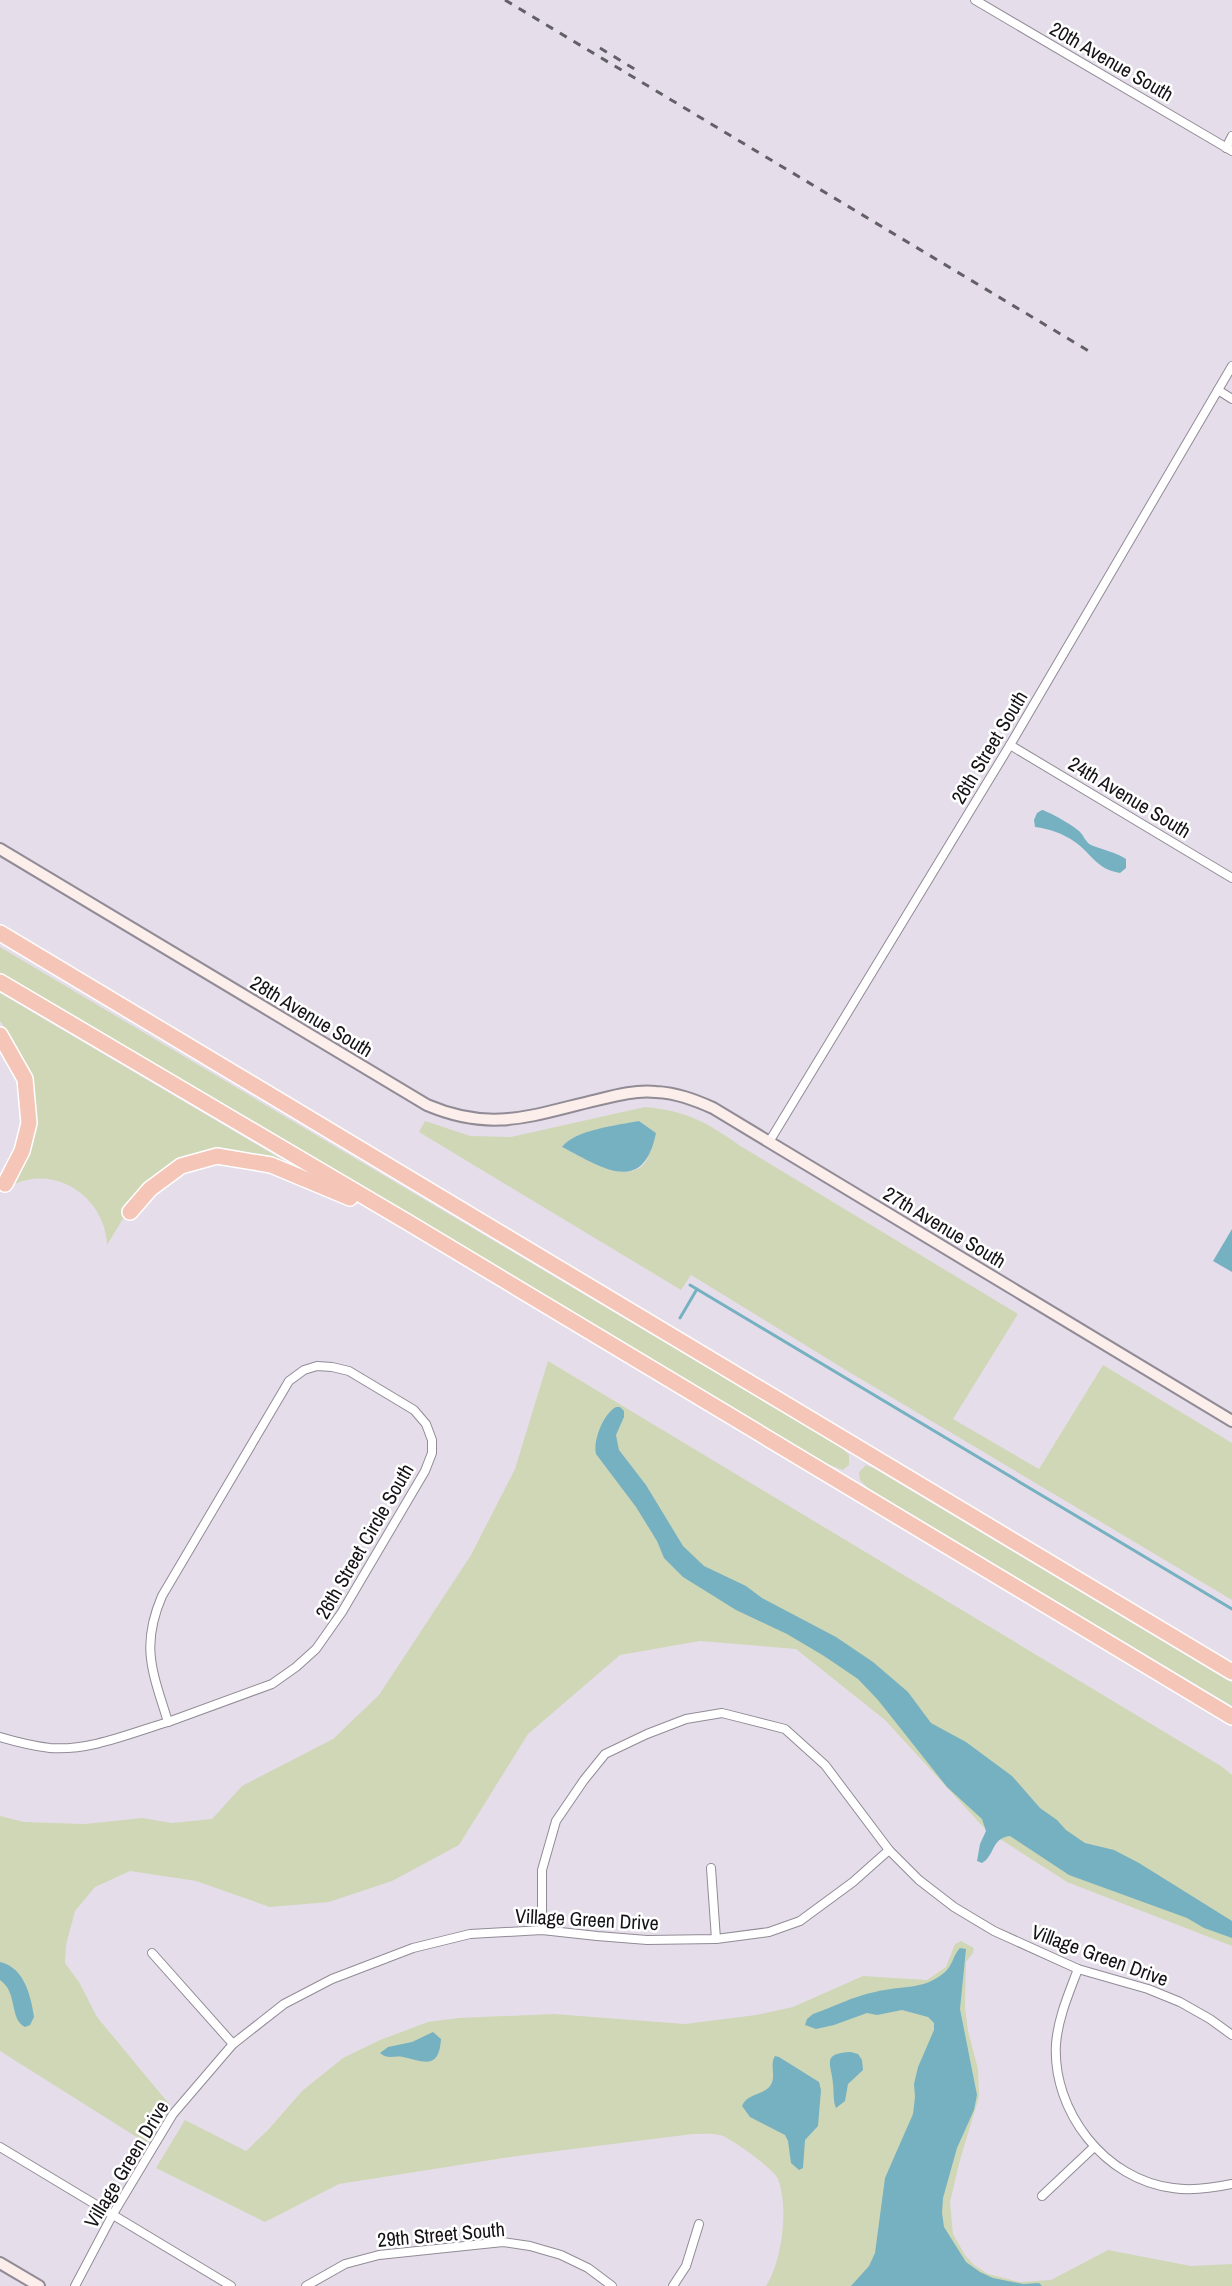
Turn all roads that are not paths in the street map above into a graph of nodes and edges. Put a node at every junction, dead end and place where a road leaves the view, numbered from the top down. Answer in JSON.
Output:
{"nodes":[{"id":1,"x":975,"y":0,"type":"edge"},
{"id":2,"x":1232,"y":136,"type":"edge"},
{"id":3,"x":1229,"y":150,"type":"edge"},
{"id":4,"x":1232,"y":366,"type":"edge"},
{"id":5,"x":1218,"y":390,"type":"junction"},
{"id":6,"x":1232,"y":399,"type":"edge"},
{"id":7,"x":1010,"y":745,"type":"junction"},
{"id":8,"x":0,"y":849,"type":"edge"},
{"id":9,"x":1232,"y":878,"type":"edge"},
{"id":10,"x":0,"y":933,"type":"edge"},
{"id":11,"x":0,"y":982,"type":"edge"},
{"id":12,"x":0,"y":1035,"type":"edge"},
{"id":13,"x":630,"y":1092,"type":"joint"},
{"id":14,"x":769,"y":1142,"type":"junction"},
{"id":15,"x":5,"y":1184,"type":"dead end"},
{"id":16,"x":130,"y":1212,"type":"dead end"},
{"id":17,"x":409,"y":1223,"type":"junction"},
{"id":18,"x":1232,"y":1421,"type":"edge"},
{"id":19,"x":1232,"y":1672,"type":"edge"},
{"id":20,"x":1208,"y":1703,"type":"junction"},
{"id":21,"x":1232,"y":1717,"type":"edge"},
{"id":22,"x":168,"y":1722,"type":"junction"},
{"id":23,"x":1232,"y":1726,"type":"edge"},
{"id":24,"x":0,"y":1737,"type":"edge"},
{"id":25,"x":888,"y":1850,"type":"junction"},
{"id":26,"x":711,"y":1868,"type":"dead end"},
{"id":27,"x":542,"y":1930,"type":"junction"},
{"id":28,"x":716,"y":1939,"type":"junction"},
{"id":29,"x":152,"y":1953,"type":"dead end"},
{"id":30,"x":1078,"y":1969,"type":"junction"},
{"id":31,"x":1232,"y":2035,"type":"edge"},
{"id":32,"x":233,"y":2044,"type":"junction"},
{"id":33,"x":0,"y":2147,"type":"edge"},
{"id":34,"x":1094,"y":2147,"type":"junction"},
{"id":35,"x":1232,"y":2184,"type":"edge"},
{"id":36,"x":1042,"y":2196,"type":"dead end"},
{"id":37,"x":113,"y":2214,"type":"junction"},
{"id":38,"x":699,"y":2224,"type":"dead end"},
{"id":39,"x":0,"y":2263,"type":"edge"},
{"id":40,"x":39,"y":2286,"type":"edge"},
{"id":41,"x":75,"y":2286,"type":"edge"},
{"id":42,"x":231,"y":2286,"type":"edge"},
{"id":43,"x":306,"y":2286,"type":"edge"},
{"id":44,"x":612,"y":2286,"type":"edge"},
{"id":45,"x":673,"y":2286,"type":"edge"}],
"edges":[{"from":1,"to":3,"type":"street","name":"20th Avenue South"},
{"from":2,"to":3,"type":"street"},
{"from":4,"to":5,"type":"street","name":"26th Street South"},
{"from":5,"to":6,"type":"street"},
{"from":5,"to":7,"type":"street","name":"26th Street South"},
{"from":7,"to":9,"type":"street","name":"24th Avenue South"},
{"from":7,"to":14,"type":"street","name":"26th Street South"},
{"from":8,"to":13,"type":"street","name":"28th Avenue South"},
{"from":10,"to":19,"type":"highway"},
{"from":11,"to":17,"type":"highway"},
{"from":12,"to":15,"type":"highway"},
{"from":13,"to":14,"type":"street","name":"27th Avenue South"},
{"from":14,"to":18,"type":"street","name":"27th Avenue South"},
{"from":16,"to":17,"type":"highway"},
{"from":17,"to":20,"type":"highway"},
{"from":20,"to":21,"type":"highway"},
{"from":20,"to":23,"type":"highway"},
{"from":22,"to":22,"type":"street","name":"26th Street Circle South"},
{"from":22,"to":24,"type":"street","name":"26th Street Circle South"},
{"from":25,"to":27,"type":"street"},
{"from":25,"to":28,"type":"street","name":"Village Green Drive"},
{"from":25,"to":30,"type":"street","name":"Village Green Drive"},
{"from":26,"to":28,"type":"street"},
{"from":27,"to":28,"type":"street","name":"Village Green Drive"},
{"from":27,"to":32,"type":"street","name":"Village Green Drive"},
{"from":29,"to":32,"type":"street"},
{"from":30,"to":31,"type":"street","name":"Village Green Drive"},
{"from":30,"to":34,"type":"street"},
{"from":32,"to":37,"type":"street","name":"Village Green Drive"},
{"from":33,"to":37,"type":"street"},
{"from":34,"to":35,"type":"street"},
{"from":34,"to":36,"type":"street"},
{"from":37,"to":41,"type":"street","name":"Village Green Drive"},
{"from":37,"to":42,"type":"street"},
{"from":38,"to":45,"type":"street"},
{"from":39,"to":40,"type":"street"},
{"from":43,"to":44,"type":"street","name":"29th Street South"}]}
